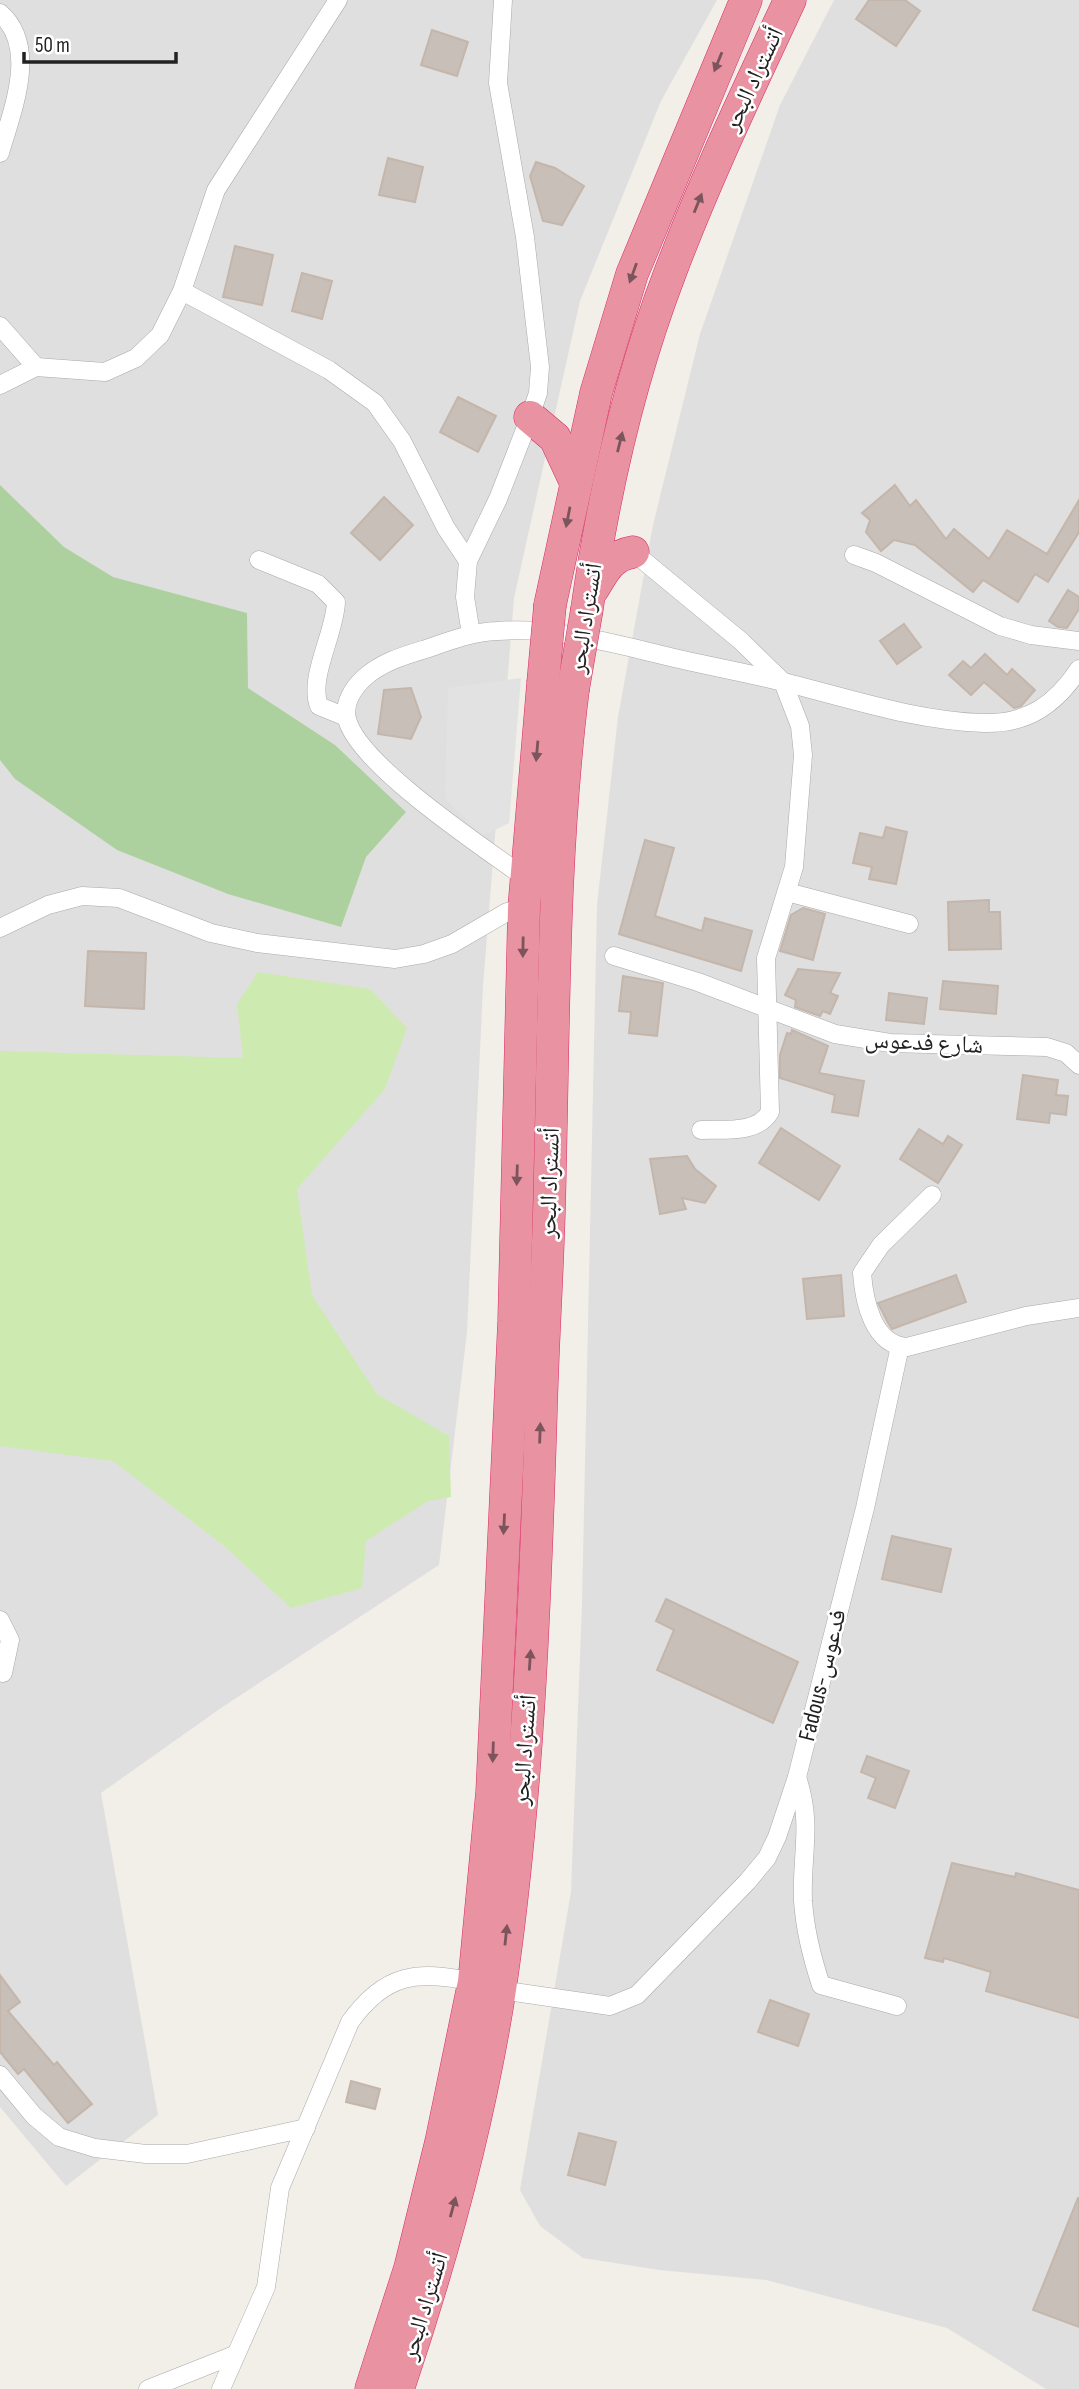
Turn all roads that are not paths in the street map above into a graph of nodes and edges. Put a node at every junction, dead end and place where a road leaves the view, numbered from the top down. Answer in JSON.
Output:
{"nodes":[{"id":1,"x":338,"y":0,"type":"edge"},
{"id":2,"x":503,"y":0,"type":"edge"},
{"id":3,"x":746,"y":0,"type":"edge"},
{"id":4,"x":790,"y":0,"type":"edge"},
{"id":5,"x":0,"y":13,"type":"edge"},
{"id":6,"x":0,"y":153,"type":"edge"},
{"id":7,"x":181,"y":291,"type":"junction"},
{"id":8,"x":0,"y":326,"type":"edge"},
{"id":9,"x":36,"y":366,"type":"junction"},
{"id":10,"x":0,"y":385,"type":"edge"},
{"id":11,"x":596,"y":393,"type":"junction"},
{"id":12,"x":530,"y":417,"type":"junction"},
{"id":13,"x":575,"y":481,"type":"junction"},
{"id":14,"x":602,"y":515,"type":"junction"},
{"id":15,"x":633,"y":552,"type":"junction"},
{"id":16,"x":854,"y":555,"type":"dead end"},
{"id":17,"x":259,"y":560,"type":"dead end"},
{"id":18,"x":468,"y":561,"type":"junction"},
{"id":19,"x":588,"y":602,"type":"junction"},
{"id":20,"x":471,"y":634,"type":"junction"},
{"id":21,"x":1079,"y":640,"type":"edge"},
{"id":22,"x":1079,"y":668,"type":"edge"},
{"id":23,"x":783,"y":682,"type":"junction"},
{"id":24,"x":558,"y":687,"type":"junction"},
{"id":25,"x":346,"y":717,"type":"junction"},
{"id":26,"x":788,"y":892,"type":"junction"},
{"id":27,"x":525,"y":894,"type":"junction"},
{"id":28,"x":909,"y":924,"type":"dead end"},
{"id":29,"x":0,"y":928,"type":"edge"},
{"id":30,"x":614,"y":956,"type":"dead end"},
{"id":31,"x":768,"y":1008,"type":"junction"},
{"id":32,"x":1079,"y":1065,"type":"edge"},
{"id":33,"x":701,"y":1130,"type":"dead end"},
{"id":34,"x":932,"y":1195,"type":"dead end"},
{"id":35,"x":1079,"y":1308,"type":"edge"},
{"id":36,"x":900,"y":1346,"type":"junction"},
{"id":37,"x":0,"y":1620,"type":"edge"},
{"id":38,"x":2,"y":1673,"type":"dead end"},
{"id":39,"x":797,"y":1777,"type":"junction"},
{"id":40,"x":487,"y":1986,"type":"junction"},
{"id":41,"x":897,"y":2006,"type":"dead end"},
{"id":42,"x":0,"y":2075,"type":"edge"},
{"id":43,"x":306,"y":2128,"type":"junction"},
{"id":44,"x":234,"y":2356,"type":"junction"},
{"id":45,"x":148,"y":2389,"type":"edge"},
{"id":46,"x":221,"y":2389,"type":"edge"},
{"id":47,"x":371,"y":2389,"type":"edge"},
{"id":48,"x":398,"y":2389,"type":"edge"}],
"edges":[{"from":1,"to":7,"type":"street"},
{"from":2,"to":12,"type":"street"},
{"from":3,"to":11,"type":"highway","name":"أتستراد البحر","one_way":true},
{"from":14,"to":4,"type":"highway","name":"أتستراد البحر","one_way":true},
{"from":5,"to":6,"type":"street"},
{"from":7,"to":9,"type":"street"},
{"from":7,"to":18,"type":"street"},
{"from":8,"to":9,"type":"street"},
{"from":9,"to":10,"type":"street"},
{"from":11,"to":12,"type":"highway"},
{"from":11,"to":13,"type":"highway","name":"أتستراد البحر"},
{"from":12,"to":13,"type":"highway"},
{"from":12,"to":18,"type":"street"},
{"from":13,"to":24,"type":"highway","name":"أتستراد البحر","one_way":true,"bridge":true},
{"from":14,"to":15,"type":"highway"},
{"from":14,"to":19,"type":"highway","name":"أتستراد البحر"},
{"from":15,"to":19,"type":"highway"},
{"from":15,"to":23,"type":"street"},
{"from":16,"to":21,"type":"street"},
{"from":17,"to":25,"type":"street"},
{"from":18,"to":20,"type":"street"},
{"from":19,"to":24,"type":"highway","name":"أتستراد البحر","bridge":true},
{"from":20,"to":23,"type":"street"},
{"from":20,"to":25,"type":"street"},
{"from":22,"to":23,"type":"street"},
{"from":23,"to":26,"type":"street"},
{"from":24,"to":27,"type":"highway","name":"أتستراد البحر","one_way":true},
{"from":40,"to":24,"type":"highway","name":"أتستراد البحر","one_way":true},
{"from":25,"to":27,"type":"street"},
{"from":26,"to":28,"type":"street"},
{"from":26,"to":31,"type":"street"},
{"from":27,"to":29,"type":"street"},
{"from":27,"to":40,"type":"highway","name":"أتستراد البحر","one_way":true},
{"from":30,"to":31,"type":"street","name":"شارع فدعوس"},
{"from":31,"to":32,"type":"street","name":"شارع فدعوس"},
{"from":31,"to":33,"type":"street"},
{"from":34,"to":36,"type":"street"},
{"from":35,"to":36,"type":"street"},
{"from":36,"to":39,"type":"street","name":"Fadous-فدعوس"},
{"from":37,"to":38,"type":"street"},
{"from":39,"to":40,"type":"street","name":"Fadous-فدعوس"},
{"from":39,"to":41,"type":"street"},
{"from":40,"to":43,"type":"street","name":"Fadous-فدعوس"},
{"from":40,"to":47,"type":"highway","name":"أتستراد البحر"},
{"from":48,"to":40,"type":"highway","name":"أتستراد البحر","one_way":true},
{"from":42,"to":43,"type":"street"},
{"from":43,"to":44,"type":"street","name":"Fadous-فدعوس"},
{"from":44,"to":45,"type":"street"},
{"from":44,"to":46,"type":"street","name":"Fadous-فدعوس"}]}
